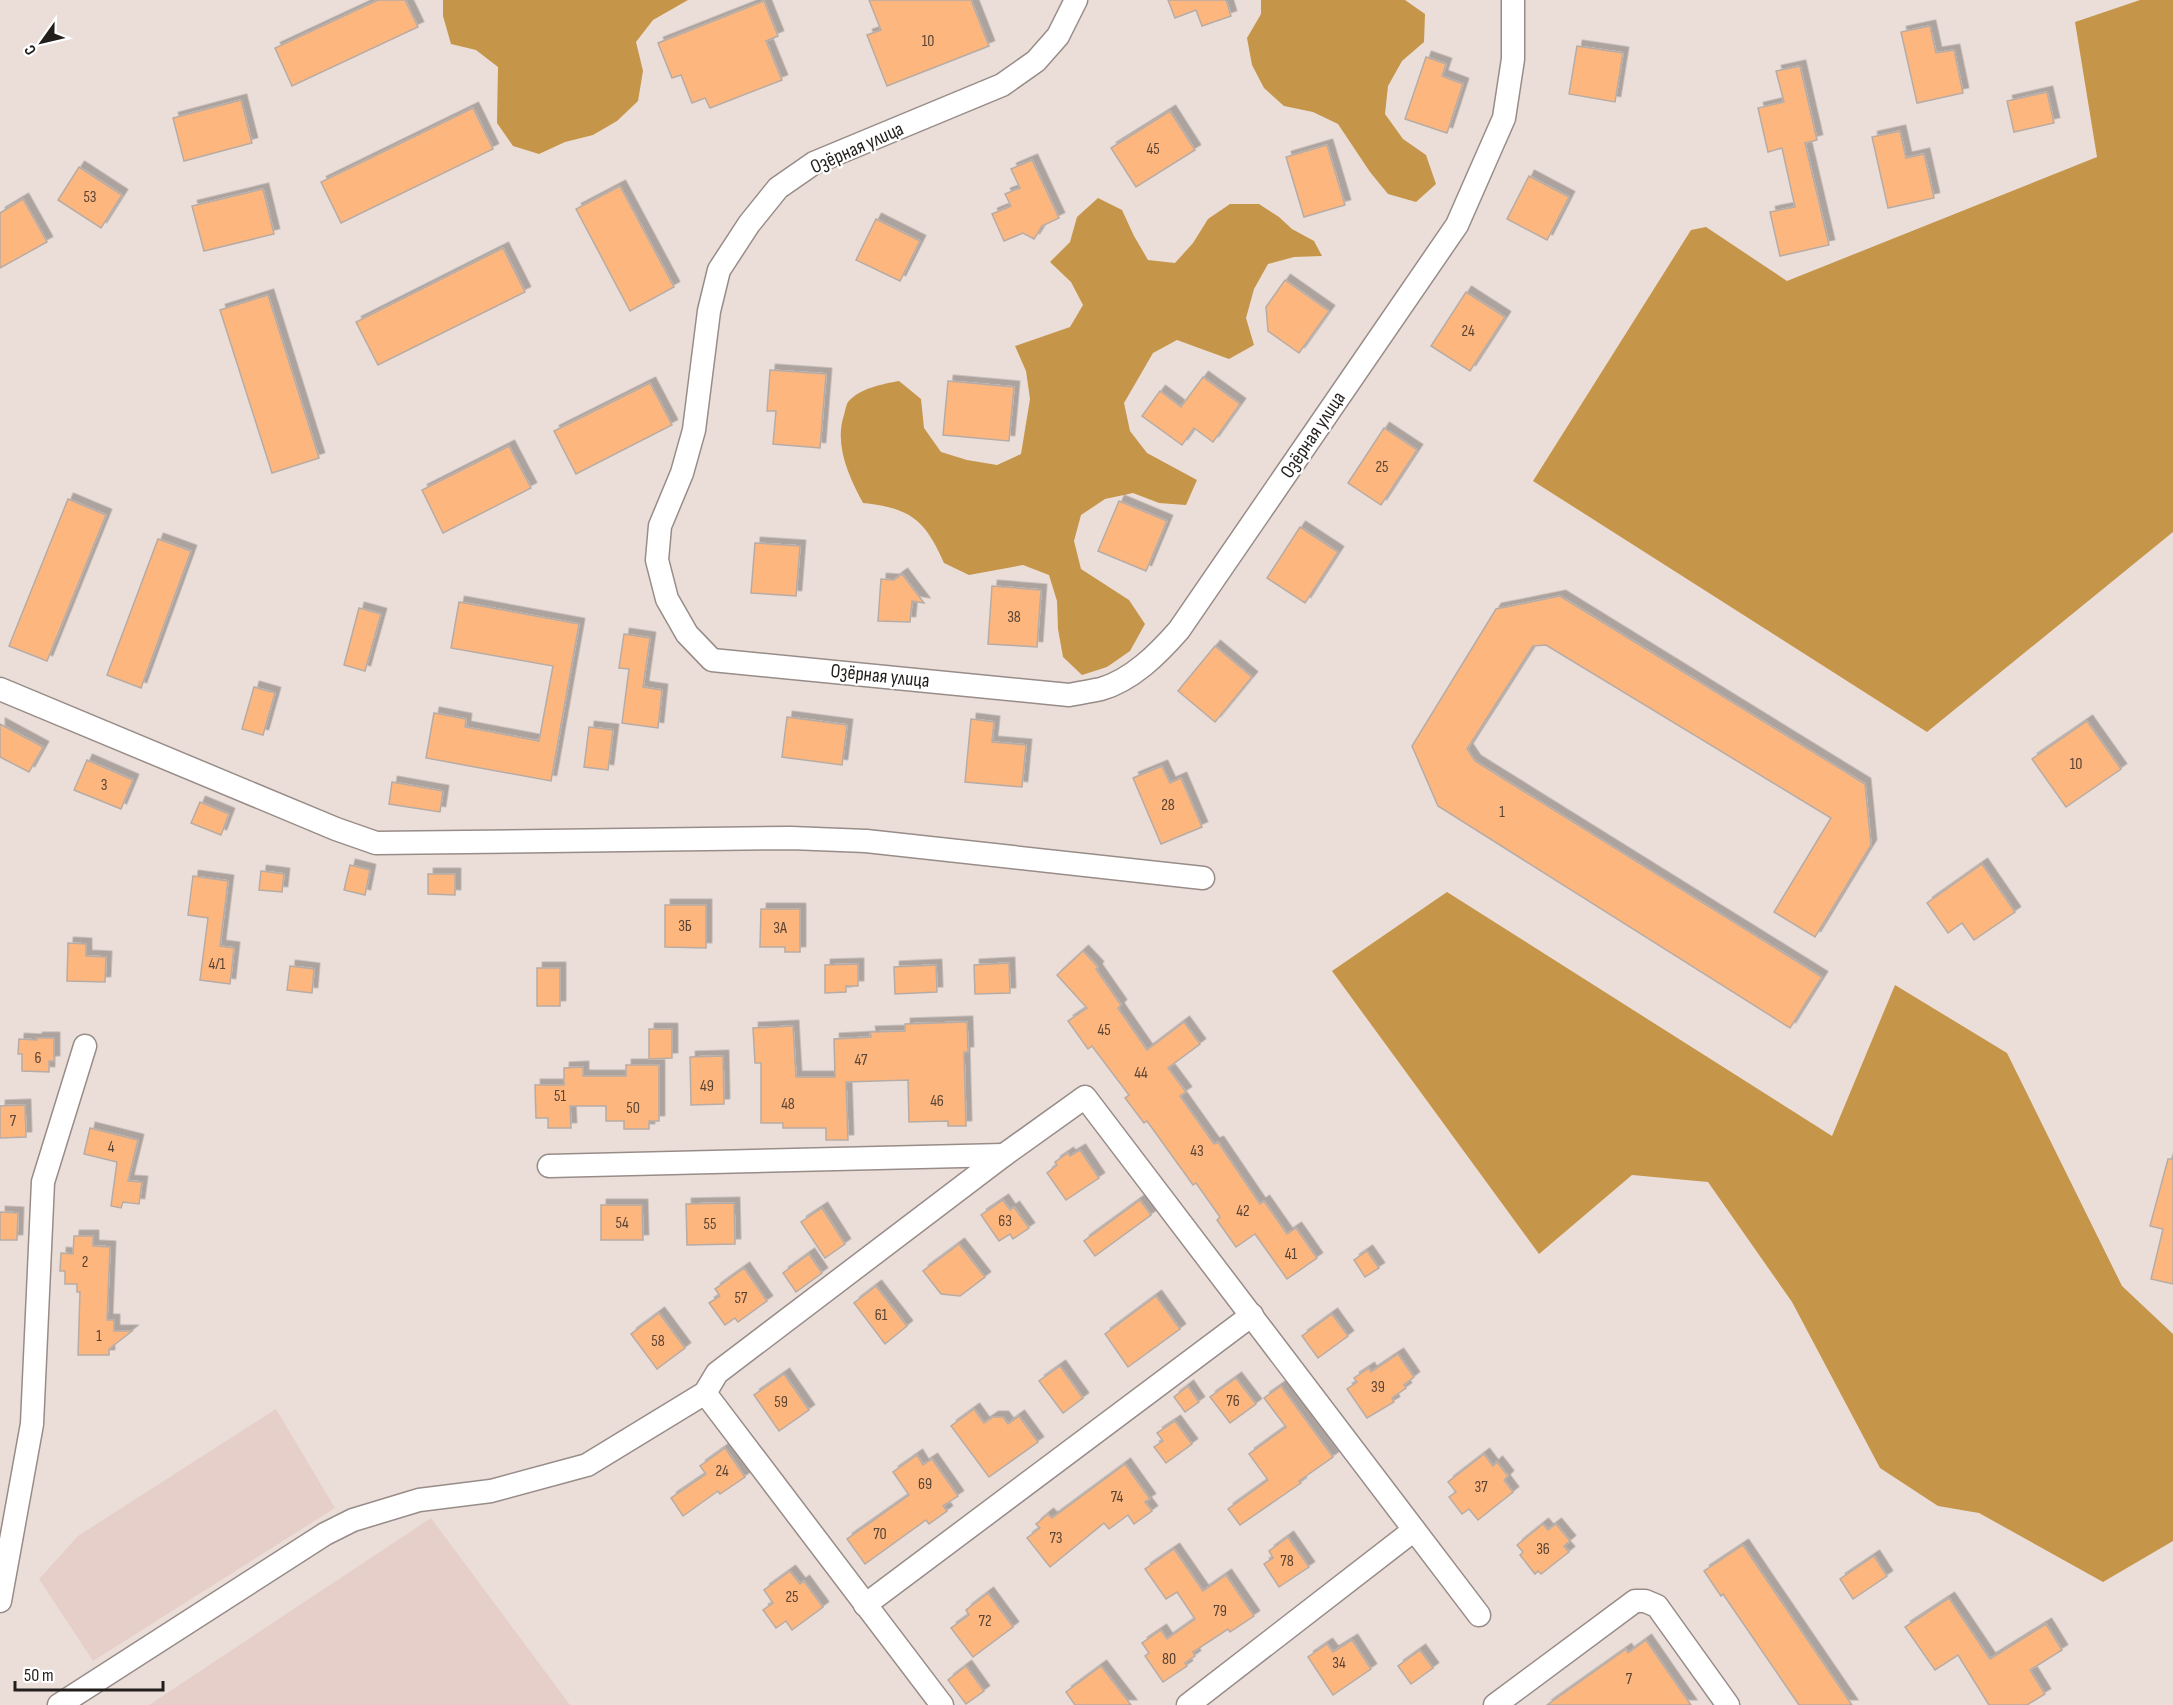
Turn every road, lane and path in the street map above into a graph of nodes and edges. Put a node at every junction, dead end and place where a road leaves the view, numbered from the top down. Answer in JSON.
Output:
{"nodes":[{"id":1,"x":1076,"y":0,"type":"edge"},
{"id":2,"x":1513,"y":0,"type":"edge"},
{"id":3,"x":0,"y":689,"type":"edge"},
{"id":4,"x":1203,"y":878,"type":"dead end"},
{"id":5,"x":85,"y":1046,"type":"dead end"},
{"id":6,"x":1004,"y":1155,"type":"junction"},
{"id":7,"x":549,"y":1166,"type":"dead end"},
{"id":8,"x":1252,"y":1315,"type":"junction"},
{"id":9,"x":705,"y":1393,"type":"junction"},
{"id":10,"x":1414,"y":1530,"type":"junction"},
{"id":11,"x":0,"y":1601,"type":"edge"},
{"id":12,"x":865,"y":1605,"type":"junction"},
{"id":13,"x":1479,"y":1615,"type":"dead end"},
{"id":14,"x":59,"y":1705,"type":"edge"},
{"id":15,"x":942,"y":1705,"type":"edge"},
{"id":16,"x":1188,"y":1705,"type":"edge"},
{"id":17,"x":1495,"y":1705,"type":"edge"},
{"id":18,"x":1728,"y":1705,"type":"edge"}],
"edges":[{"from":1,"to":2,"type":"street","name":"Озёрная улица"},
{"from":3,"to":4,"type":"street"},
{"from":5,"to":11,"type":"street"},
{"from":6,"to":7,"type":"street"},
{"from":6,"to":8,"type":"street"},
{"from":6,"to":9,"type":"street"},
{"from":8,"to":10,"type":"street"},
{"from":8,"to":12,"type":"street"},
{"from":9,"to":12,"type":"street"},
{"from":9,"to":14,"type":"street"},
{"from":10,"to":13,"type":"street"},
{"from":10,"to":16,"type":"street"},
{"from":12,"to":15,"type":"street"},
{"from":17,"to":18,"type":"street"}]}
